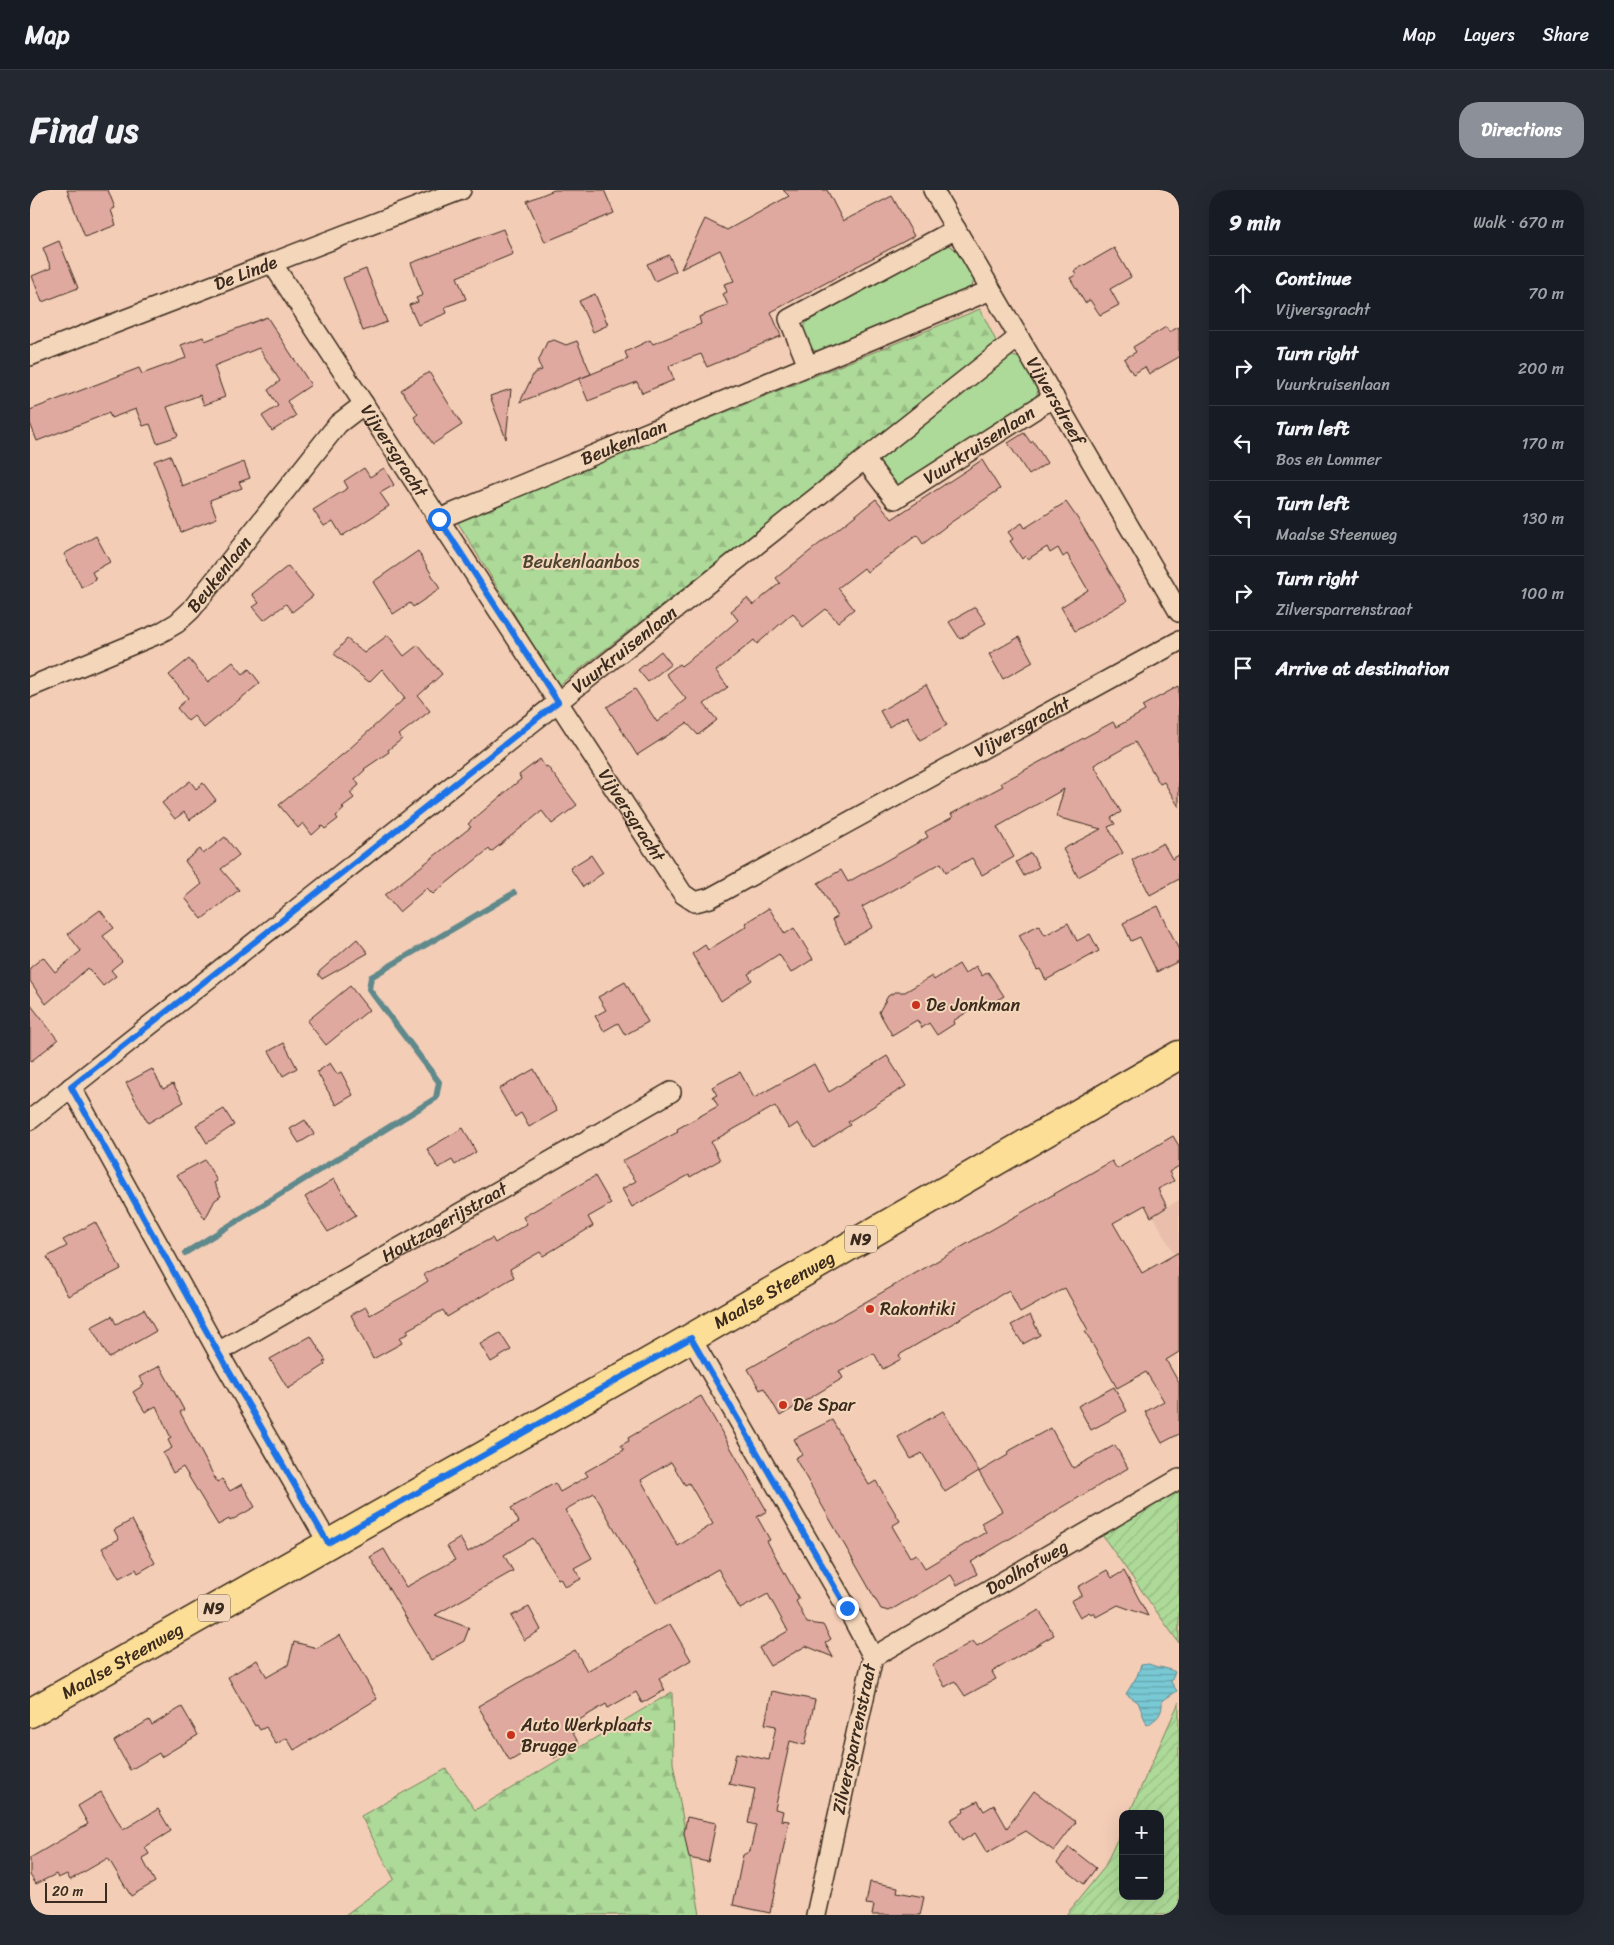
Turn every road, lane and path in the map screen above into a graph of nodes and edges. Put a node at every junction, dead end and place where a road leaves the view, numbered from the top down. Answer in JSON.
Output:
{"nodes":[{"id":1,"x":461,"y":190,"type":"edge"},
{"id":2,"x":933,"y":190,"type":"edge"},
{"id":3,"x":956,"y":229,"type":"junction"},
{"id":4,"x":272,"y":263,"type":"junction"},
{"id":5,"x":991,"y":290,"type":"junction"},
{"id":6,"x":1019,"y":337,"type":"junction"},
{"id":7,"x":30,"y":356,"type":"edge"},
{"id":8,"x":808,"y":366,"type":"junction"},
{"id":9,"x":1054,"y":397,"type":"junction"},
{"id":10,"x":364,"y":404,"type":"junction"},
{"id":11,"x":864,"y":460,"type":"junction"},
{"id":12,"x":439,"y":519,"type":"junction"},
{"id":13,"x":1179,"y":612,"type":"edge"},
{"id":14,"x":1179,"y":640,"type":"edge"},
{"id":15,"x":30,"y":687,"type":"edge"},
{"id":16,"x":558,"y":702,"type":"junction"},
{"id":17,"x":1179,"y":1055,"type":"edge"},
{"id":18,"x":71,"y":1087,"type":"junction"},
{"id":19,"x":670,"y":1092,"type":"dead end"},
{"id":20,"x":30,"y":1120,"type":"edge"},
{"id":21,"x":691,"y":1338,"type":"junction"},
{"id":22,"x":218,"y":1352,"type":"junction"},
{"id":23,"x":1179,"y":1479,"type":"edge"},
{"id":24,"x":328,"y":1543,"type":"junction"},
{"id":25,"x":873,"y":1657,"type":"junction"},
{"id":26,"x":30,"y":1713,"type":"edge"},
{"id":27,"x":816,"y":1915,"type":"edge"}],
"edges":[{"from":1,"to":4,"type":"street","name":"De Linde"},
{"from":2,"to":3,"type":"street","name":"Vijversdreef"},
{"from":3,"to":5,"type":"street","name":"Vijversdreef"},
{"from":3,"to":8,"type":"street"},
{"from":4,"to":7,"type":"street","name":"De Linde"},
{"from":4,"to":10,"type":"street","name":"Vijversgracht"},
{"from":5,"to":6,"type":"street","name":"Vijversdreef"},
{"from":5,"to":8,"type":"street","name":"Beukenlaan"},
{"from":6,"to":9,"type":"street","name":"Vijversdreef"},
{"from":6,"to":11,"type":"street","name":"Vuurkruisenlaan"},
{"from":8,"to":12,"type":"street","name":"Beukenlaan"},
{"from":9,"to":11,"type":"street","name":"Vuurkruisenlaan"},
{"from":9,"to":13,"type":"street","name":"Vijversdreef"},
{"from":10,"to":12,"type":"street","name":"Vijversgracht"},
{"from":10,"to":15,"type":"street","name":"Beukenlaan"},
{"from":11,"to":16,"type":"street","name":"Vuurkruisenlaan"},
{"from":12,"to":16,"type":"street","name":"Vijversgracht"},
{"from":14,"to":16,"type":"street","name":"Vijversgracht"},
{"from":16,"to":18,"type":"street","name":"Vuurkruisenlaan"},
{"from":17,"to":21,"type":"main road","name":"Maalse Steenweg","number":"N9"},
{"from":18,"to":20,"type":"street","name":"Vuurkruisenlaan"},
{"from":18,"to":22,"type":"street"},
{"from":19,"to":22,"type":"street","name":"Houtzagerijstraat"},
{"from":21,"to":24,"type":"main road","name":"Maalse Steenweg","number":"N9"},
{"from":21,"to":25,"type":"street","name":"Zilversparrenstraat"},
{"from":22,"to":24,"type":"street"},
{"from":23,"to":25,"type":"street","name":"Doolhofweg"},
{"from":24,"to":26,"type":"main road","name":"Maalse Steenweg","number":"N9"},
{"from":25,"to":27,"type":"street","name":"Zilversparrenstraat"}]}
